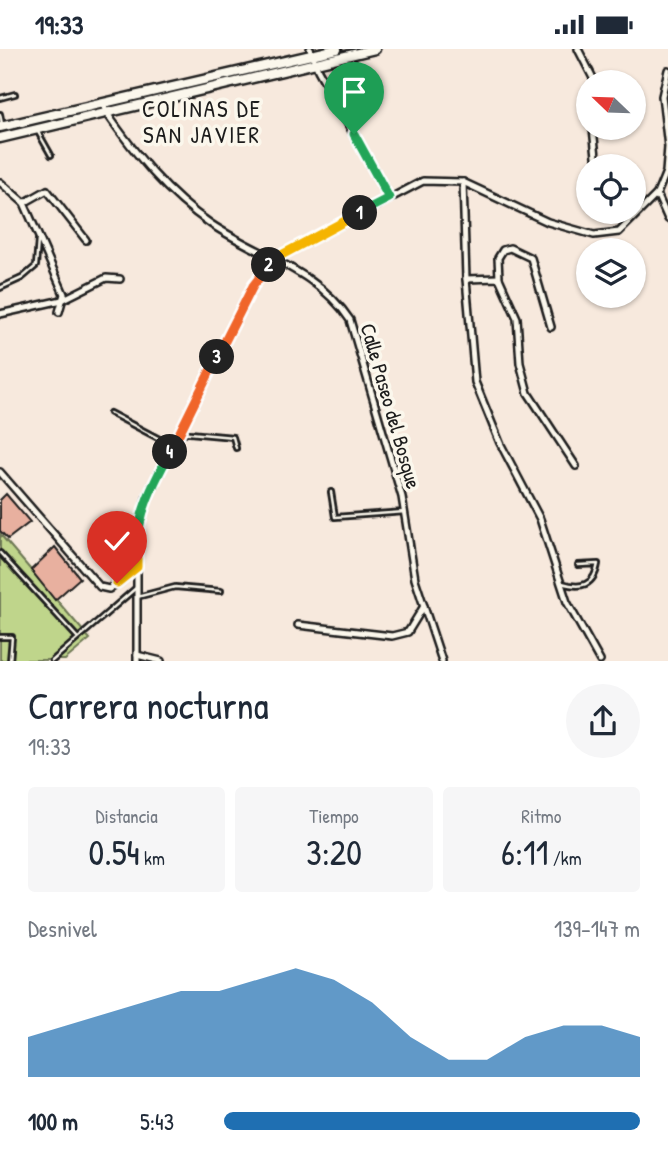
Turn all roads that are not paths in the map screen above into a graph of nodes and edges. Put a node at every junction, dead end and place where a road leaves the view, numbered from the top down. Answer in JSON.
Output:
{"nodes":[{"id":1,"x":337,"y":49,"type":"edge"},
{"id":2,"x":375,"y":49,"type":"edge"},
{"id":3,"x":578,"y":49,"type":"edge"},
{"id":4,"x":313,"y":56,"type":"edge"},
{"id":5,"x":589,"y":70,"type":"edge"},
{"id":6,"x":668,"y":70,"type":"edge"},
{"id":7,"x":15,"y":95,"type":"dead end"},
{"id":8,"x":0,"y":98,"type":"edge"},
{"id":9,"x":104,"y":108,"type":"junction"},
{"id":10,"x":0,"y":114,"type":"edge"},
{"id":11,"x":1,"y":127,"type":"edge"},
{"id":12,"x":37,"y":129,"type":"junction"},
{"id":13,"x":0,"y":138,"type":"edge"},
{"id":14,"x":51,"y":155,"type":"dead end"},
{"id":15,"x":0,"y":182,"type":"edge"},
{"id":16,"x":463,"y":182,"type":"junction"},
{"id":17,"x":657,"y":194,"type":"junction"},
{"id":18,"x":389,"y":198,"type":"junction"},
{"id":19,"x":24,"y":204,"type":"junction"},
{"id":20,"x":646,"y":206,"type":"edge"},
{"id":21,"x":668,"y":219,"type":"edge"},
{"id":22,"x":628,"y":224,"type":"edge"},
{"id":23,"x":38,"y":236,"type":"junction"},
{"id":24,"x":86,"y":240,"type":"dead end"},
{"id":25,"x":274,"y":259,"type":"junction"},
{"id":26,"x":499,"y":278,"type":"junction"},
{"id":27,"x":120,"y":279,"type":"dead end"},
{"id":28,"x":466,"y":279,"type":"junction"},
{"id":29,"x":0,"y":288,"type":"edge"},
{"id":30,"x":62,"y":300,"type":"junction"},
{"id":31,"x":60,"y":312,"type":"dead end"},
{"id":32,"x":0,"y":314,"type":"edge"},
{"id":33,"x":551,"y":327,"type":"dead end"},
{"id":34,"x":110,"y":413,"type":"dead end"},
{"id":35,"x":179,"y":432,"type":"junction"},
{"id":36,"x":173,"y":446,"type":"junction"},
{"id":37,"x":236,"y":448,"type":"dead end"},
{"id":38,"x":576,"y":466,"type":"dead end"},
{"id":39,"x":0,"y":472,"type":"edge"},
{"id":40,"x":331,"y":492,"type":"dead end"},
{"id":41,"x":405,"y":512,"type":"junction"},
{"id":42,"x":0,"y":553,"type":"edge"},
{"id":43,"x":578,"y":565,"type":"dead end"},
{"id":44,"x":137,"y":567,"type":"junction"},
{"id":45,"x":562,"y":583,"type":"junction"},
{"id":46,"x":137,"y":587,"type":"junction"},
{"id":47,"x":220,"y":591,"type":"dead end"},
{"id":48,"x":137,"y":597,"type":"junction"},
{"id":49,"x":424,"y":606,"type":"junction"},
{"id":50,"x":298,"y":625,"type":"dead end"},
{"id":51,"x":0,"y":637,"type":"edge"},
{"id":52,"x":77,"y":637,"type":"junction"},
{"id":53,"x":137,"y":658,"type":"edge"},
{"id":54,"x":10,"y":660,"type":"edge"},
{"id":55,"x":52,"y":660,"type":"edge"},
{"id":56,"x":161,"y":660,"type":"edge"},
{"id":57,"x":442,"y":660,"type":"edge"},
{"id":58,"x":600,"y":660,"type":"edge"}],
"edges":[{"from":1,"to":4,"type":"main road"},
{"from":2,"to":4,"type":"main road"},
{"from":3,"to":5,"type":"street"},
{"from":4,"to":9,"type":"main road"},
{"from":4,"to":18,"type":"street"},
{"from":6,"to":17,"type":"street"},
{"from":7,"to":8,"type":"lane"},
{"from":9,"to":11,"type":"main road"},
{"from":9,"to":12,"type":"main road"},
{"from":9,"to":25,"type":"street","name":"Calle Paseo del Bosque"},
{"from":10,"to":11,"type":"lane"},
{"from":12,"to":13,"type":"main road"},
{"from":12,"to":14,"type":"lane"},
{"from":15,"to":19,"type":"street"},
{"from":16,"to":18,"type":"street"},
{"from":16,"to":22,"type":"street"},
{"from":16,"to":28,"type":"street"},
{"from":17,"to":20,"type":"street"},
{"from":17,"to":21,"type":"street"},
{"from":18,"to":25,"type":"street"},
{"from":19,"to":23,"type":"street"},
{"from":19,"to":24,"type":"street"},
{"from":23,"to":29,"type":"lane"},
{"from":23,"to":30,"type":"street"},
{"from":25,"to":35,"type":"street"},
{"from":25,"to":41,"type":"street","name":"Calle Paseo del Bosque"},
{"from":26,"to":28,"type":"street"},
{"from":26,"to":33,"type":"street"},
{"from":26,"to":38,"type":"street"},
{"from":27,"to":30,"type":"street"},
{"from":28,"to":45,"type":"street"},
{"from":30,"to":31,"type":"street"},
{"from":30,"to":32,"type":"street"},
{"from":34,"to":36,"type":"lane"},
{"from":35,"to":36,"type":"street"},
{"from":35,"to":37,"type":"lane"},
{"from":36,"to":44,"type":"street"},
{"from":39,"to":44,"type":"street"},
{"from":40,"to":41,"type":"lane"},
{"from":41,"to":49,"type":"street","name":"Calle Paseo del Bosque"},
{"from":42,"to":52,"type":"lane"},
{"from":43,"to":45,"type":"lane"},
{"from":44,"to":46,"type":"street"},
{"from":45,"to":58,"type":"street"},
{"from":46,"to":48,"type":"street"},
{"from":46,"to":52,"type":"lane"},
{"from":47,"to":48,"type":"lane"},
{"from":48,"to":53,"type":"street"},
{"from":49,"to":50,"type":"street"},
{"from":49,"to":57,"type":"street","name":"Calle Paseo del Bosque"},
{"from":51,"to":54,"type":"lane"},
{"from":52,"to":55,"type":"lane"},
{"from":53,"to":56,"type":"street"}]}
